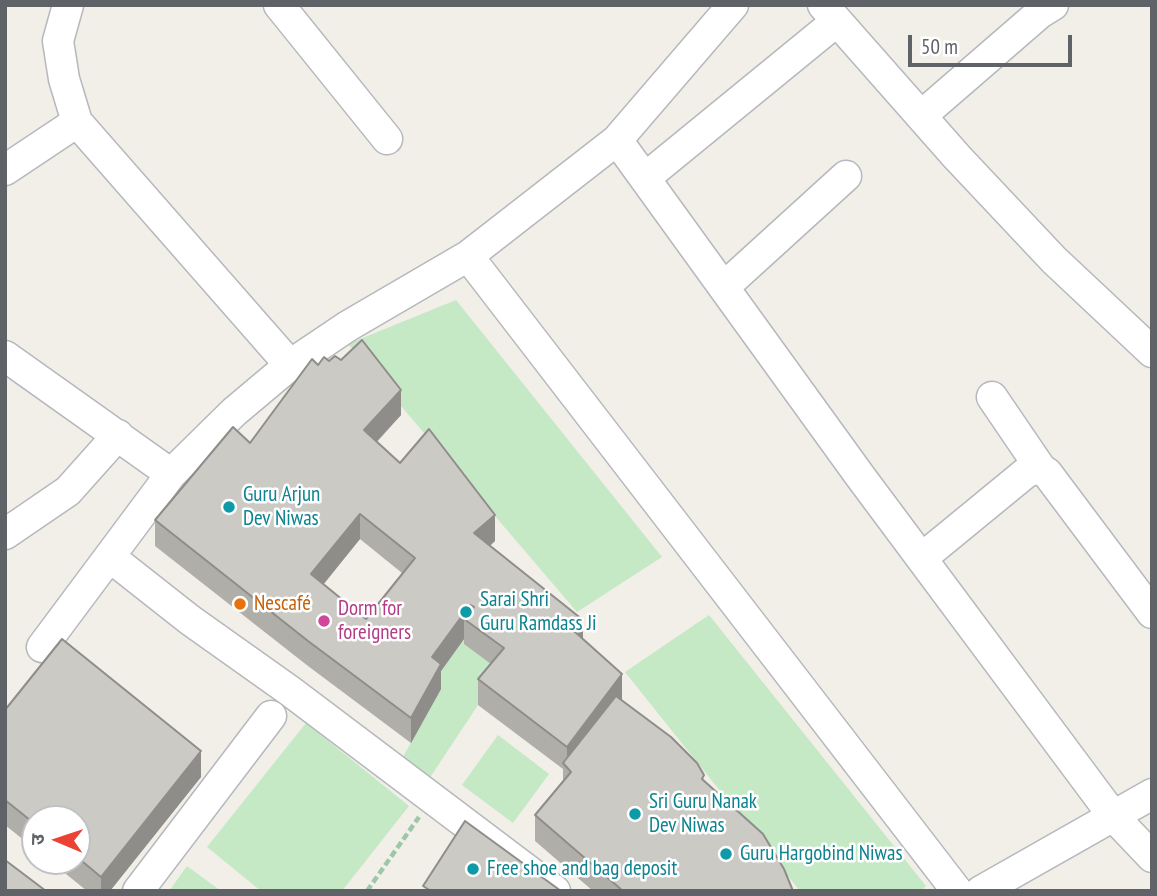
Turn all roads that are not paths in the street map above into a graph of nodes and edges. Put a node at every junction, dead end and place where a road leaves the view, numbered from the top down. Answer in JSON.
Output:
{"nodes":[{"id":1,"x":68,"y":5,"type":"edge"},
{"id":2,"x":279,"y":5,"type":"edge"},
{"id":3,"x":733,"y":5,"type":"edge"},
{"id":4,"x":1053,"y":5,"type":"edge"},
{"id":5,"x":830,"y":13,"type":"edge"},
{"id":6,"x":921,"y":116,"type":"junction"},
{"id":7,"x":77,"y":122,"type":"junction"},
{"id":8,"x":387,"y":139,"type":"dead end"},
{"id":9,"x":617,"y":140,"type":"junction"},
{"id":10,"x":5,"y":170,"type":"edge"},
{"id":11,"x":846,"y":176,"type":"dead end"},
{"id":12,"x":645,"y":178,"type":"junction"},
{"id":13,"x":468,"y":256,"type":"junction"},
{"id":14,"x":724,"y":287,"type":"junction"},
{"id":15,"x":1152,"y":352,"type":"edge"},
{"id":16,"x":5,"y":356,"type":"edge"},
{"id":17,"x":290,"y":365,"type":"junction"},
{"id":18,"x":992,"y":397,"type":"dead end"},
{"id":19,"x":118,"y":435,"type":"junction"},
{"id":20,"x":1041,"y":469,"type":"junction"},
{"id":21,"x":171,"y":474,"type":"junction"},
{"id":22,"x":5,"y":534,"type":"edge"},
{"id":23,"x":110,"y":557,"type":"junction"},
{"id":24,"x":922,"y":558,"type":"junction"},
{"id":25,"x":1152,"y":613,"type":"edge"},
{"id":26,"x":42,"y":647,"type":"dead end"},
{"id":27,"x":281,"y":703,"type":"junction"},
{"id":28,"x":1152,"y":794,"type":"edge"},
{"id":29,"x":1114,"y":817,"type":"junction"},
{"id":30,"x":1152,"y":857,"type":"edge"},
{"id":31,"x":138,"y":891,"type":"edge"},
{"id":32,"x":555,"y":891,"type":"edge"},
{"id":33,"x":957,"y":891,"type":"edge"},
{"id":34,"x":981,"y":891,"type":"edge"}],
"edges":[{"from":1,"to":7,"type":"street"},
{"from":2,"to":8,"type":"street"},
{"from":3,"to":9,"type":"street"},
{"from":4,"to":6,"type":"street"},
{"from":5,"to":6,"type":"street"},
{"from":5,"to":12,"type":"street"},
{"from":6,"to":15,"type":"street"},
{"from":7,"to":10,"type":"street"},
{"from":7,"to":17,"type":"street"},
{"from":9,"to":12,"type":"street"},
{"from":9,"to":13,"type":"street"},
{"from":11,"to":14,"type":"street"},
{"from":12,"to":14,"type":"street"},
{"from":13,"to":17,"type":"street"},
{"from":13,"to":33,"type":"street"},
{"from":14,"to":24,"type":"street"},
{"from":16,"to":19,"type":"street"},
{"from":17,"to":21,"type":"street"},
{"from":18,"to":20,"type":"street"},
{"from":19,"to":21,"type":"street"},
{"from":19,"to":22,"type":"street"},
{"from":20,"to":24,"type":"street"},
{"from":20,"to":25,"type":"street"},
{"from":21,"to":23,"type":"street"},
{"from":23,"to":26,"type":"street"},
{"from":23,"to":27,"type":"street"},
{"from":24,"to":29,"type":"street"},
{"from":27,"to":31,"type":"street"},
{"from":27,"to":32,"type":"street"},
{"from":28,"to":29,"type":"street"},
{"from":29,"to":30,"type":"street"},
{"from":29,"to":34,"type":"street"}]}
